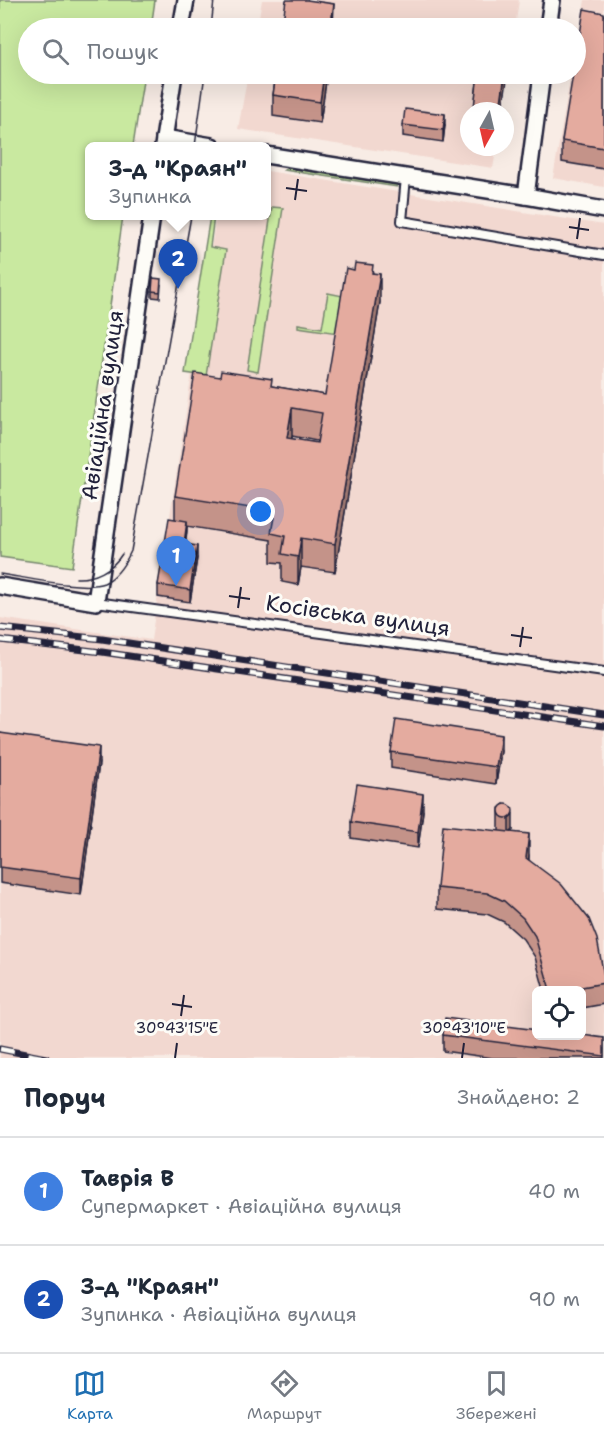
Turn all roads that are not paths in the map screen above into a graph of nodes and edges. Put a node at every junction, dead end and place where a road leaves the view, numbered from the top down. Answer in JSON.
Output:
{"nodes":[{"id":1,"x":186,"y":0,"type":"edge"},
{"id":2,"x":552,"y":0,"type":"edge"},
{"id":3,"x":183,"y":18,"type":"edge"},
{"id":4,"x":549,"y":18,"type":"edge"},
{"id":5,"x":172,"y":84,"type":"edge"},
{"id":6,"x":541,"y":84,"type":"edge"},
{"id":7,"x":163,"y":142,"type":"edge"},
{"id":8,"x":271,"y":156,"type":"edge"},
{"id":9,"x":405,"y":177,"type":"junction"},
{"id":10,"x":526,"y":196,"type":"junction"},
{"id":11,"x":604,"y":210,"type":"edge"},
{"id":12,"x":151,"y":220,"type":"edge"},
{"id":13,"x":604,"y":255,"type":"edge"},
{"id":14,"x":0,"y":586,"type":"edge"},
{"id":15,"x":96,"y":602,"type":"junction"},
{"id":16,"x":604,"y":672,"type":"edge"}],
"edges":[{"from":1,"to":3,"type":"street"},
{"from":2,"to":4,"type":"street"},
{"from":5,"to":7,"type":"street"},
{"from":6,"to":10,"type":"street"},
{"from":8,"to":9,"type":"street"},
{"from":9,"to":10,"type":"street"},
{"from":9,"to":13,"type":"lane"},
{"from":10,"to":11,"type":"street"},
{"from":12,"to":15,"type":"street","name":"Авіаційна вулиця"},
{"from":14,"to":15,"type":"street","name":"Косівська вулиця"},
{"from":15,"to":16,"type":"lane","name":"Косівська вулиця"}]}
